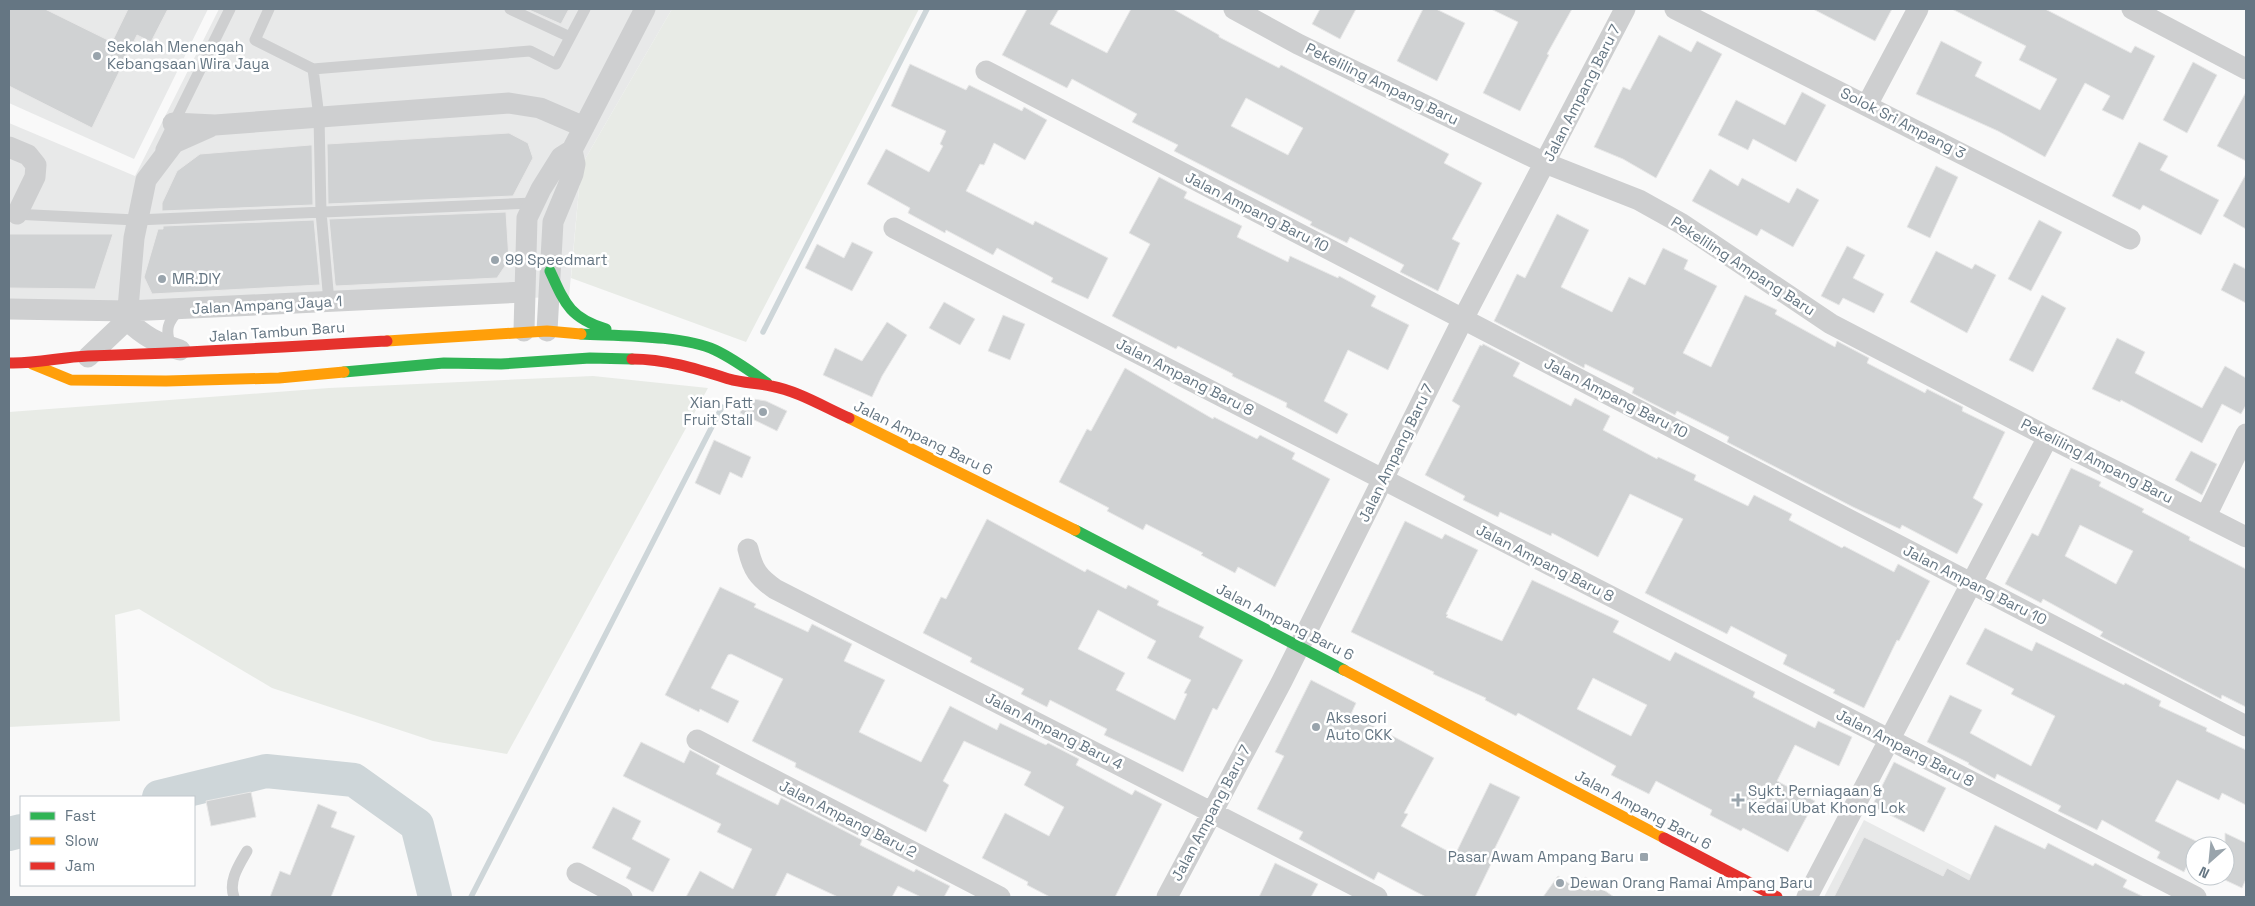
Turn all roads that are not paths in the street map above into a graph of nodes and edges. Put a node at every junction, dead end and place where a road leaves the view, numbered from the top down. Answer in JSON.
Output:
{"nodes":[{"id":1,"x":230,"y":9,"type":"edge"},
{"id":2,"x":269,"y":9,"type":"edge"},
{"id":3,"x":510,"y":9,"type":"edge"},
{"id":4,"x":585,"y":9,"type":"edge"},
{"id":5,"x":645,"y":9,"type":"edge"},
{"id":6,"x":1234,"y":9,"type":"edge"},
{"id":7,"x":1625,"y":9,"type":"edge"},
{"id":8,"x":1918,"y":9,"type":"edge"},
{"id":9,"x":2132,"y":9,"type":"edge"},
{"id":10,"x":1687,"y":11,"type":"edge"},
{"id":11,"x":570,"y":37,"type":"junction"},
{"id":12,"x":313,"y":69,"type":"junction"},
{"id":13,"x":2246,"y":69,"type":"edge"},
{"id":14,"x":986,"y":71,"type":"dead end"},
{"id":15,"x":1867,"y":105,"type":"junction"},
{"id":16,"x":319,"y":117,"type":"junction"},
{"id":17,"x":173,"y":123,"type":"junction"},
{"id":18,"x":215,"y":125,"type":"junction"},
{"id":19,"x":584,"y":128,"type":"junction"},
{"id":20,"x":9,"y":147,"type":"edge"},
{"id":21,"x":572,"y":150,"type":"junction"},
{"id":22,"x":1545,"y":163,"type":"junction"},
{"id":23,"x":146,"y":180,"type":"junction"},
{"id":24,"x":534,"y":203,"type":"junction"},
{"id":25,"x":321,"y":212,"type":"junction"},
{"id":26,"x":13,"y":214,"type":"edge"},
{"id":27,"x":136,"y":220,"type":"junction"},
{"id":28,"x":894,"y":228,"type":"dead end"},
{"id":29,"x":2130,"y":240,"type":"dead end"},
{"id":30,"x":550,"y":271,"type":"junction"},
{"id":31,"x":525,"y":292,"type":"junction"},
{"id":32,"x":329,"y":302,"type":"junction"},
{"id":33,"x":9,"y":309,"type":"edge"},
{"id":34,"x":180,"y":309,"type":"junction"},
{"id":35,"x":128,"y":316,"type":"junction"},
{"id":36,"x":1463,"y":319,"type":"junction"},
{"id":37,"x":628,"y":335,"type":"junction"},
{"id":38,"x":534,"y":338,"type":"junction"},
{"id":39,"x":558,"y":348,"type":"dead end"},
{"id":40,"x":180,"y":350,"type":"junction"},
{"id":41,"x":490,"y":351,"type":"dead end"},
{"id":42,"x":88,"y":357,"type":"junction"},
{"id":43,"x":9,"y":363,"type":"edge"},
{"id":44,"x":444,"y":363,"type":"junction"},
{"id":45,"x":32,"y":364,"type":"junction"},
{"id":46,"x":700,"y":369,"type":"junction"},
{"id":47,"x":772,"y":386,"type":"junction"},
{"id":48,"x":2246,"y":434,"type":"edge"},
{"id":49,"x":2048,"y":437,"type":"junction"},
{"id":50,"x":1383,"y":479,"type":"junction"},
{"id":51,"x":2206,"y":516,"type":"junction"},
{"id":52,"x":2246,"y":537,"type":"edge"},
{"id":53,"x":748,"y":549,"type":"dead end"},
{"id":54,"x":1971,"y":583,"type":"junction"},
{"id":55,"x":1299,"y":647,"type":"junction"},
{"id":56,"x":2246,"y":726,"type":"edge"},
{"id":57,"x":697,"y":740,"type":"dead end"},
{"id":58,"x":1890,"y":740,"type":"junction"},
{"id":59,"x":1211,"y":812,"type":"junction"},
{"id":60,"x":247,"y":851,"type":"dead end"},
{"id":61,"x":577,"y":873,"type":"dead end"},
{"id":62,"x":234,"y":897,"type":"edge"},
{"id":63,"x":622,"y":897,"type":"edge"},
{"id":64,"x":1000,"y":897,"type":"edge"},
{"id":65,"x":1167,"y":897,"type":"edge"},
{"id":66,"x":1377,"y":897,"type":"edge"},
{"id":67,"x":1777,"y":897,"type":"edge"},
{"id":68,"x":1807,"y":897,"type":"edge"},
{"id":69,"x":2196,"y":897,"type":"edge"}],
"edges":[{"from":1,"to":17,"type":"lane"},
{"from":2,"to":12,"type":"lane"},
{"from":3,"to":11,"type":"lane"},
{"from":4,"to":11,"type":"lane"},
{"from":5,"to":19,"type":"street"},
{"from":6,"to":22,"type":"street","name":"Pekeliling Ampang Baru"},
{"from":7,"to":22,"type":"street","name":"Jalan Ampang Baru 7"},
{"from":8,"to":15,"type":"street"},
{"from":9,"to":13,"type":"street"},
{"from":10,"to":15,"type":"street","name":"Solok Sri Ampang 3"},
{"from":11,"to":12,"type":"lane"},
{"from":12,"to":16,"type":"lane"},
{"from":14,"to":36,"type":"street","name":"Jalan Ampang Baru 10"},
{"from":15,"to":29,"type":"street","name":"Solok Sri Ampang 3"},
{"from":16,"to":18,"type":"street"},
{"from":16,"to":19,"type":"street"},
{"from":16,"to":25,"type":"lane"},
{"from":17,"to":18,"type":"street"},
{"from":17,"to":23,"type":"lane"},
{"from":18,"to":23,"type":"street"},
{"from":19,"to":21,"type":"street"},
{"from":20,"to":26,"type":"street"},
{"from":21,"to":24,"type":"street"},
{"from":21,"to":30,"type":"street"},
{"from":22,"to":36,"type":"street","name":"Jalan Ampang Baru 7"},
{"from":22,"to":49,"type":"street","name":"Pekeliling Ampang Baru"},
{"from":23,"to":27,"type":"street"},
{"from":24,"to":25,"type":"lane"},
{"from":24,"to":31,"type":"street"},
{"from":25,"to":27,"type":"lane"},
{"from":25,"to":32,"type":"lane"},
{"from":26,"to":27,"type":"lane"},
{"from":27,"to":35,"type":"street"},
{"from":28,"to":50,"type":"street","name":"Jalan Ampang Baru 8"},
{"from":30,"to":37,"type":"main road"},
{"from":30,"to":38,"type":"street"},
{"from":31,"to":32,"type":"street","name":"Jalan Ampang Jaya 1"},
{"from":31,"to":38,"type":"street"},
{"from":32,"to":34,"type":"street","name":"Jalan Ampang Jaya 1"},
{"from":33,"to":35,"type":"street","name":"Jalan Ampang Jaya 1"},
{"from":34,"to":35,"type":"street","name":"Jalan Ampang Jaya 1"},
{"from":34,"to":40,"type":"lane"},
{"from":35,"to":40,"type":"street"},
{"from":35,"to":42,"type":"street"},
{"from":36,"to":50,"type":"street","name":"Jalan Ampang Baru 7"},
{"from":36,"to":54,"type":"street","name":"Jalan Ampang Baru 10"},
{"from":37,"to":38,"type":"main road","name":"Jalan Ampang Baru 6"},
{"from":37,"to":47,"type":"main road","name":"Jalan Ampang Baru 6"},
{"from":38,"to":40,"type":"main road","name":"Jalan Tambun Baru"},
{"from":39,"to":46,"type":"main road"},
{"from":40,"to":42,"type":"main road","name":"Jalan Tambun Baru"},
{"from":41,"to":44,"type":"main road"},
{"from":42,"to":45,"type":"main road","name":"Jalan Tambun Baru"},
{"from":43,"to":45,"type":"main road","name":"Jalan Tambun Baru"},
{"from":44,"to":45,"type":"main road","name":"Jalan Tambun Baru"},
{"from":44,"to":46,"type":"main road","name":"Jalan Ampang Baru 6"},
{"from":46,"to":47,"type":"main road","name":"Jalan Ampang Baru 6"},
{"from":47,"to":55,"type":"main road","name":"Jalan Ampang Baru 6"},
{"from":48,"to":51,"type":"street"},
{"from":49,"to":51,"type":"street","name":"Pekeliling Ampang Baru"},
{"from":49,"to":54,"type":"street"},
{"from":50,"to":55,"type":"street","name":"Jalan Ampang Baru 7"},
{"from":50,"to":58,"type":"street","name":"Jalan Ampang Baru 8"},
{"from":51,"to":52,"type":"street","name":"Pekeliling Ampang Baru"},
{"from":53,"to":59,"type":"street","name":"Jalan Ampang Baru 4"},
{"from":54,"to":56,"type":"street","name":"Jalan Ampang Baru 10"},
{"from":54,"to":58,"type":"street"},
{"from":55,"to":59,"type":"street","name":"Jalan Ampang Baru 7"},
{"from":55,"to":67,"type":"main road","name":"Jalan Ampang Baru 6"},
{"from":57,"to":64,"type":"street","name":"Jalan Ampang Baru 2"},
{"from":58,"to":68,"type":"street"},
{"from":58,"to":69,"type":"street","name":"Jalan Ampang Baru 8"},
{"from":59,"to":65,"type":"street","name":"Jalan Ampang Baru 7"},
{"from":59,"to":66,"type":"street","name":"Jalan Ampang Baru 4"},
{"from":60,"to":62,"type":"lane"},
{"from":61,"to":63,"type":"street"}]}
